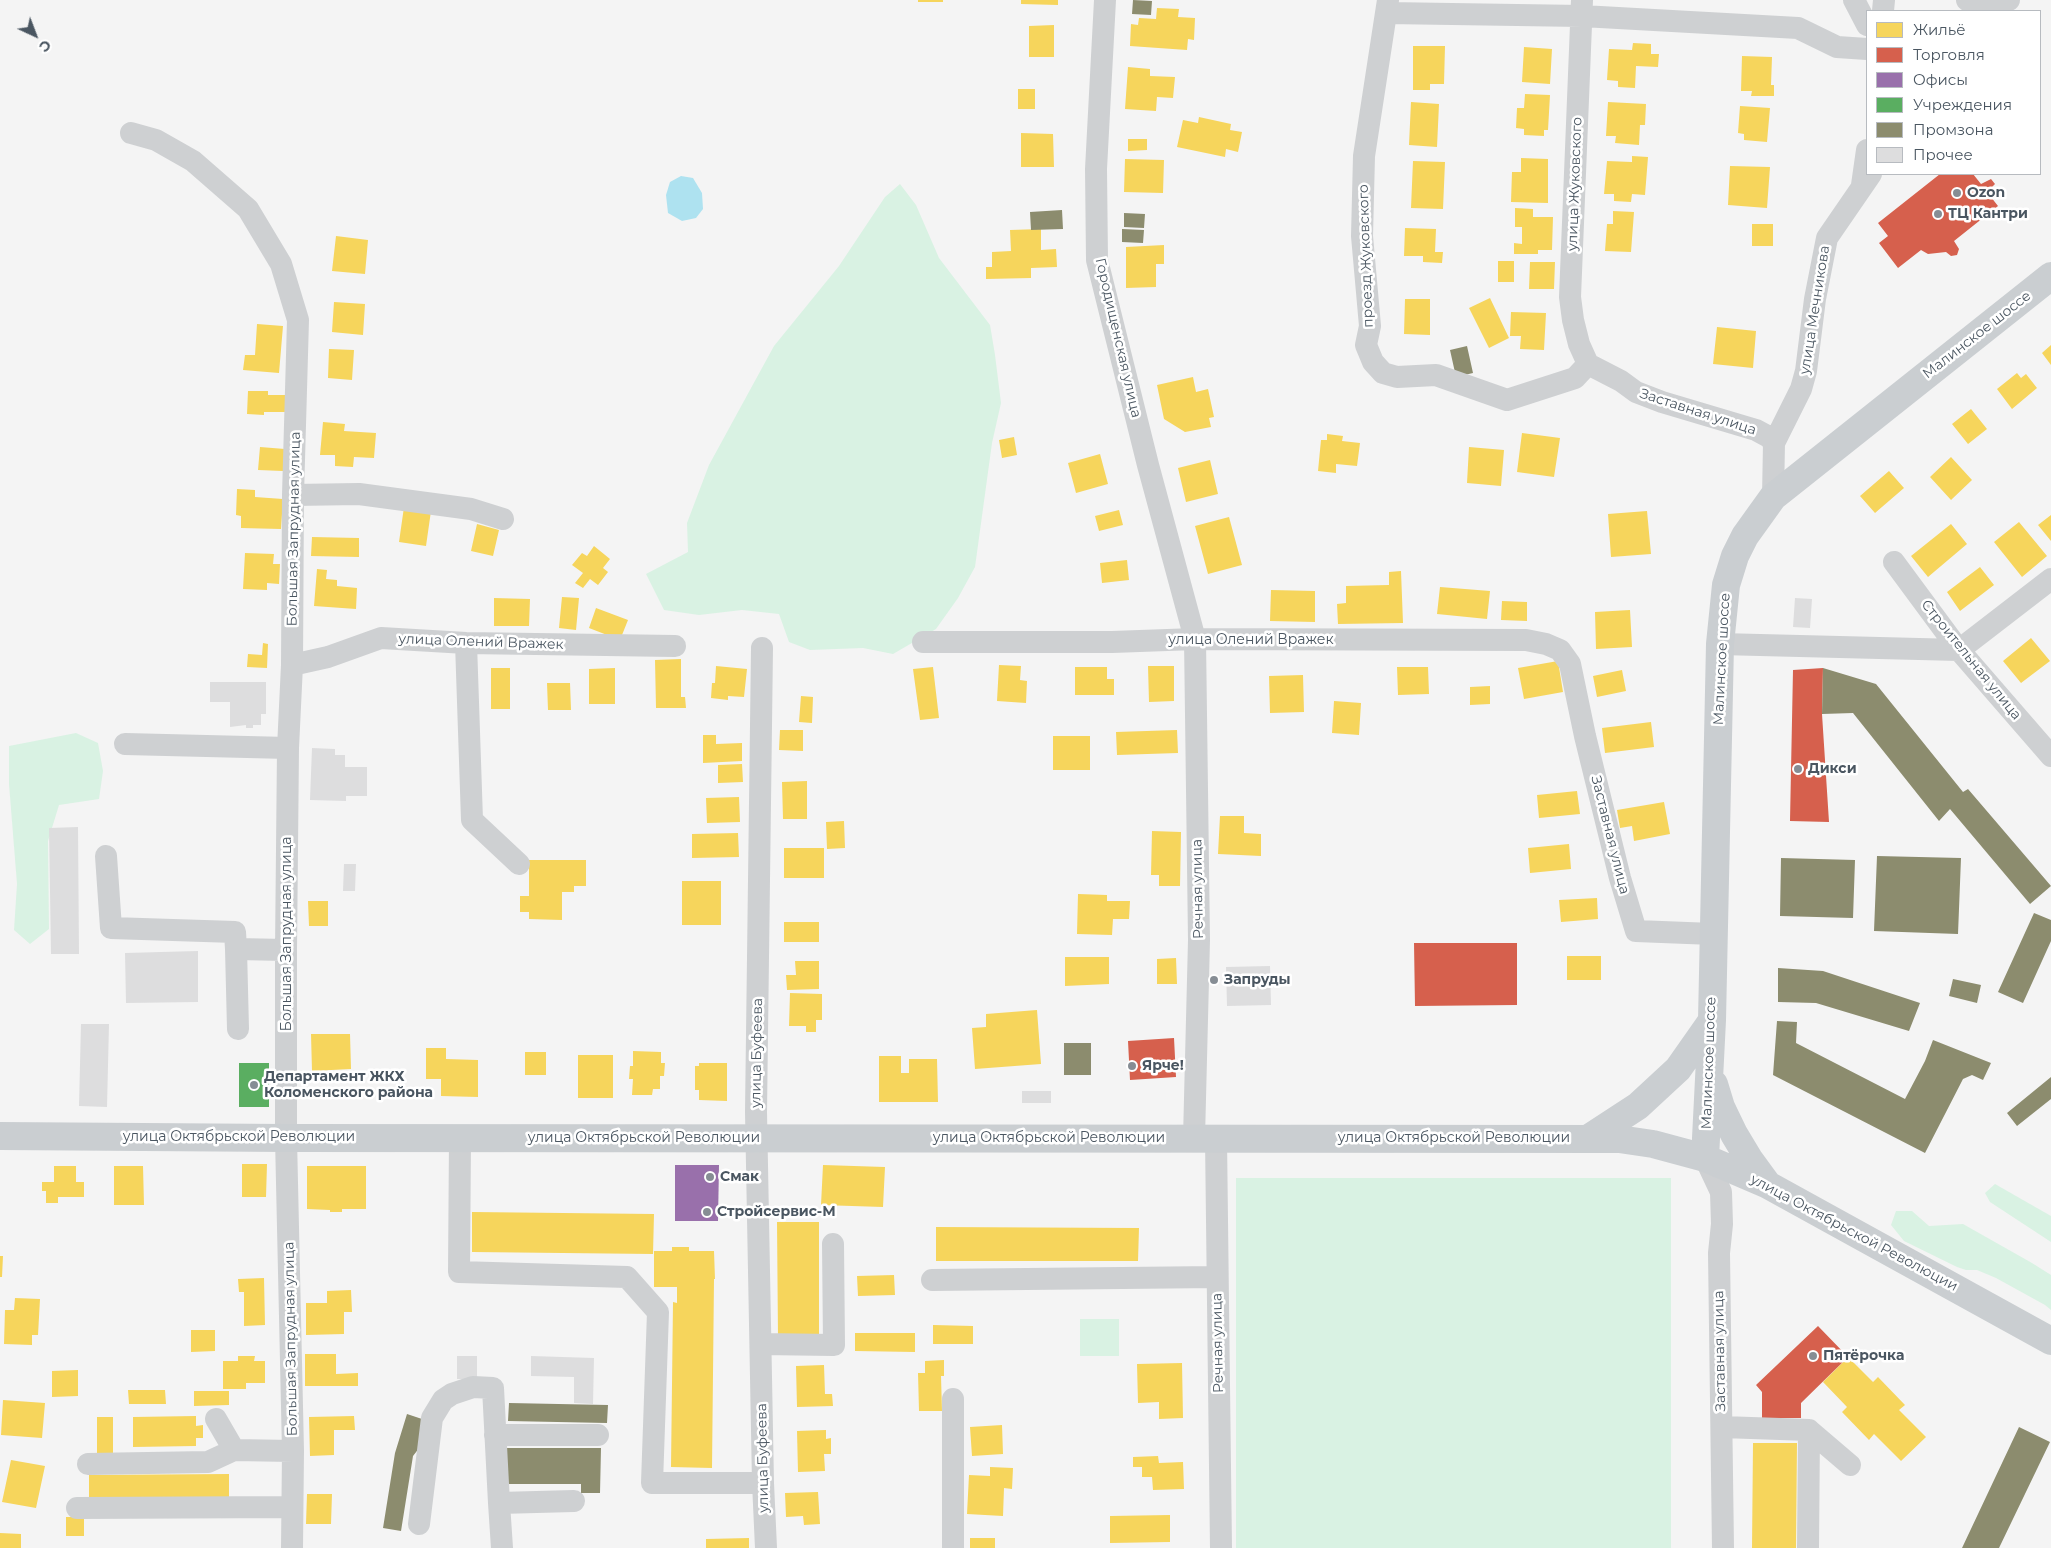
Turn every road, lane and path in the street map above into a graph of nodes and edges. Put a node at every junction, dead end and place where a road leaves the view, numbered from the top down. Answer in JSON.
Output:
{"nodes":[{"id":1,"x":1105,"y":0,"type":"edge"},
{"id":2,"x":1854,"y":0,"type":"edge"},
{"id":3,"x":2009,"y":0,"type":"edge"},
{"id":4,"x":1977,"y":5,"type":"edge"},
{"id":5,"x":1388,"y":6,"type":"edge"},
{"id":6,"x":1582,"y":8,"type":"edge"},
{"id":7,"x":1866,"y":23,"type":"edge"},
{"id":8,"x":1866,"y":50,"type":"edge"},
{"id":9,"x":131,"y":133,"type":"dead end"},
{"id":10,"x":1866,"y":180,"type":"edge"},
{"id":11,"x":2051,"y":276,"type":"edge"},
{"id":12,"x":1588,"y":364,"type":"junction"},
{"id":13,"x":1774,"y":443,"type":"junction"},
{"id":14,"x":293,"y":495,"type":"junction"},
{"id":15,"x":1773,"y":497,"type":"junction"},
{"id":16,"x":503,"y":519,"type":"dead end"},
{"id":17,"x":1894,"y":562,"type":"dead end"},
{"id":18,"x":2051,"y":579,"type":"edge"},
{"id":19,"x":1195,"y":639,"type":"junction"},
{"id":20,"x":923,"y":642,"type":"dead end"},
{"id":21,"x":466,"y":643,"type":"junction"},
{"id":22,"x":1720,"y":644,"type":"junction"},
{"id":23,"x":675,"y":646,"type":"dead end"},
{"id":24,"x":762,"y":648,"type":"dead end"},
{"id":25,"x":1959,"y":650,"type":"junction"},
{"id":26,"x":1570,"y":664,"type":"joint"},
{"id":27,"x":292,"y":665,"type":"junction"},
{"id":28,"x":125,"y":744,"type":"dead end"},
{"id":29,"x":288,"y":748,"type":"junction"},
{"id":30,"x":2051,"y":756,"type":"edge"},
{"id":31,"x":106,"y":856,"type":"dead end"},
{"id":32,"x":519,"y":864,"type":"dead end"},
{"id":33,"x":1713,"y":934,"type":"junction"},
{"id":34,"x":236,"y":949,"type":"junction"},
{"id":35,"x":286,"y":950,"type":"junction"},
{"id":36,"x":1712,"y":1020,"type":"junction"},
{"id":37,"x":238,"y":1029,"type":"dead end"},
{"id":38,"x":1710,"y":1070,"type":"junction"},
{"id":39,"x":0,"y":1136,"type":"edge"},
{"id":40,"x":286,"y":1138,"type":"junction"},
{"id":41,"x":460,"y":1138,"type":"junction"},
{"id":42,"x":756,"y":1138,"type":"junction"},
{"id":43,"x":1205,"y":1138,"type":"junction"},
{"id":44,"x":1588,"y":1138,"type":"junction"},
{"id":45,"x":1705,"y":1158,"type":"junction"},
{"id":46,"x":1768,"y":1185,"type":"junction"},
{"id":47,"x":833,"y":1244,"type":"dead end"},
{"id":48,"x":1217,"y":1277,"type":"junction"},
{"id":49,"x":932,"y":1280,"type":"dead end"},
{"id":50,"x":2051,"y":1341,"type":"edge"},
{"id":51,"x":761,"y":1344,"type":"junction"},
{"id":52,"x":953,"y":1399,"type":"dead end"},
{"id":53,"x":216,"y":1419,"type":"dead end"},
{"id":54,"x":1722,"y":1427,"type":"junction"},
{"id":55,"x":1809,"y":1430,"type":"junction"},
{"id":56,"x":495,"y":1435,"type":"junction"},
{"id":57,"x":598,"y":1435,"type":"dead end"},
{"id":58,"x":234,"y":1450,"type":"junction"},
{"id":59,"x":293,"y":1451,"type":"junction"},
{"id":60,"x":88,"y":1464,"type":"dead end"},
{"id":61,"x":1850,"y":1465,"type":"dead end"},
{"id":62,"x":763,"y":1482,"type":"junction"},
{"id":63,"x":574,"y":1501,"type":"dead end"},
{"id":64,"x":499,"y":1503,"type":"junction"},
{"id":65,"x":292,"y":1507,"type":"junction"},
{"id":66,"x":77,"y":1508,"type":"dead end"},
{"id":67,"x":419,"y":1524,"type":"dead end"},
{"id":68,"x":292,"y":1548,"type":"edge"},
{"id":69,"x":502,"y":1548,"type":"edge"},
{"id":70,"x":766,"y":1548,"type":"edge"},
{"id":71,"x":953,"y":1548,"type":"edge"},
{"id":72,"x":1221,"y":1548,"type":"edge"},
{"id":73,"x":1722,"y":1548,"type":"edge"},
{"id":74,"x":1808,"y":1548,"type":"edge"}],
"edges":[{"from":1,"to":19,"type":"street","name":"Городищенская улица"},
{"from":2,"to":7,"type":"street"},
{"from":3,"to":4,"type":"street"},
{"from":5,"to":6,"type":"street"},
{"from":5,"to":12,"type":"street","name":"проезд Жуковского"},
{"from":6,"to":8,"type":"street"},
{"from":6,"to":12,"type":"street","name":"улица Жуковского"},
{"from":9,"to":14,"type":"street","name":"Большая Запрудная улица"},
{"from":10,"to":13,"type":"street","name":"улица Мечникова"},
{"from":11,"to":15,"type":"main road","name":"Малинское шоссе"},
{"from":12,"to":13,"type":"street","name":"Заставная улица"},
{"from":13,"to":15,"type":"street","name":"улица Мечникова"},
{"from":14,"to":16,"type":"street"},
{"from":14,"to":27,"type":"street","name":"Большая Запрудная улица"},
{"from":15,"to":22,"type":"main road","name":"Малинское шоссе"},
{"from":17,"to":25,"type":"street","name":"Строительная улица"},
{"from":18,"to":25,"type":"street"},
{"from":19,"to":20,"type":"street","name":"улица Олений Вражек"},
{"from":19,"to":26,"type":"street","name":"улица Олений Вражек"},
{"from":19,"to":43,"type":"street","name":"Речная улица"},
{"from":21,"to":23,"type":"street","name":"улица Олений Вражек"},
{"from":21,"to":27,"type":"street","name":"улица Олений Вражек"},
{"from":21,"to":32,"type":"street"},
{"from":22,"to":25,"type":"street"},
{"from":22,"to":33,"type":"main road","name":"Малинское шоссе"},
{"from":24,"to":42,"type":"street","name":"улица Буфеева"},
{"from":25,"to":30,"type":"street","name":"Строительная улица"},
{"from":26,"to":33,"type":"street","name":"Заставная улица"},
{"from":27,"to":29,"type":"street","name":"Большая Запрудная улица"},
{"from":28,"to":29,"type":"street"},
{"from":29,"to":35,"type":"street","name":"Большая Запрудная улица"},
{"from":31,"to":34,"type":"street"},
{"from":33,"to":36,"type":"main road","name":"Малинское шоссе"},
{"from":34,"to":35,"type":"street"},
{"from":34,"to":37,"type":"street"},
{"from":35,"to":40,"type":"street","name":"Большая Запрудная улица"},
{"from":36,"to":38,"type":"main road","name":"Малинское шоссе"},
{"from":36,"to":44,"type":"main road"},
{"from":38,"to":45,"type":"main road","name":"Малинское шоссе"},
{"from":38,"to":46,"type":"main road"},
{"from":39,"to":40,"type":"main road","name":"улица Октябрьской Революции"},
{"from":40,"to":41,"type":"main road","name":"улица Октябрьской Революции"},
{"from":40,"to":59,"type":"street","name":"Большая Запрудная улица"},
{"from":41,"to":42,"type":"main road","name":"улица Октябрьской Революции"},
{"from":41,"to":62,"type":"street"},
{"from":42,"to":43,"type":"main road","name":"улица Октябрьской Революции"},
{"from":42,"to":51,"type":"street","name":"улица Буфеева"},
{"from":43,"to":44,"type":"main road","name":"улица Октябрьской Революции"},
{"from":43,"to":48,"type":"street","name":"Речная улица"},
{"from":44,"to":45,"type":"main road","name":"улица Октябрьской Революции"},
{"from":45,"to":46,"type":"main road","name":"улица Октябрьской Революции"},
{"from":45,"to":54,"type":"street","name":"Заставная улица"},
{"from":46,"to":50,"type":"main road","name":"улица Октябрьской Революции"},
{"from":47,"to":51,"type":"street"},
{"from":48,"to":49,"type":"street"},
{"from":48,"to":72,"type":"street","name":"Речная улица"},
{"from":51,"to":62,"type":"street","name":"улица Буфеева"},
{"from":52,"to":71,"type":"street"},
{"from":53,"to":58,"type":"street"},
{"from":54,"to":55,"type":"street"},
{"from":54,"to":73,"type":"street","name":"Заставная улица"},
{"from":55,"to":61,"type":"street"},
{"from":55,"to":74,"type":"street"},
{"from":56,"to":57,"type":"street"},
{"from":56,"to":64,"type":"street"},
{"from":56,"to":67,"type":"street"},
{"from":58,"to":59,"type":"street"},
{"from":58,"to":60,"type":"street"},
{"from":59,"to":65,"type":"street","name":"Большая Запрудная улица"},
{"from":62,"to":70,"type":"street","name":"улица Буфеева"},
{"from":63,"to":64,"type":"street"},
{"from":64,"to":69,"type":"street"},
{"from":65,"to":66,"type":"street"},
{"from":65,"to":68,"type":"street","name":"Большая Запрудная улица"}]}
